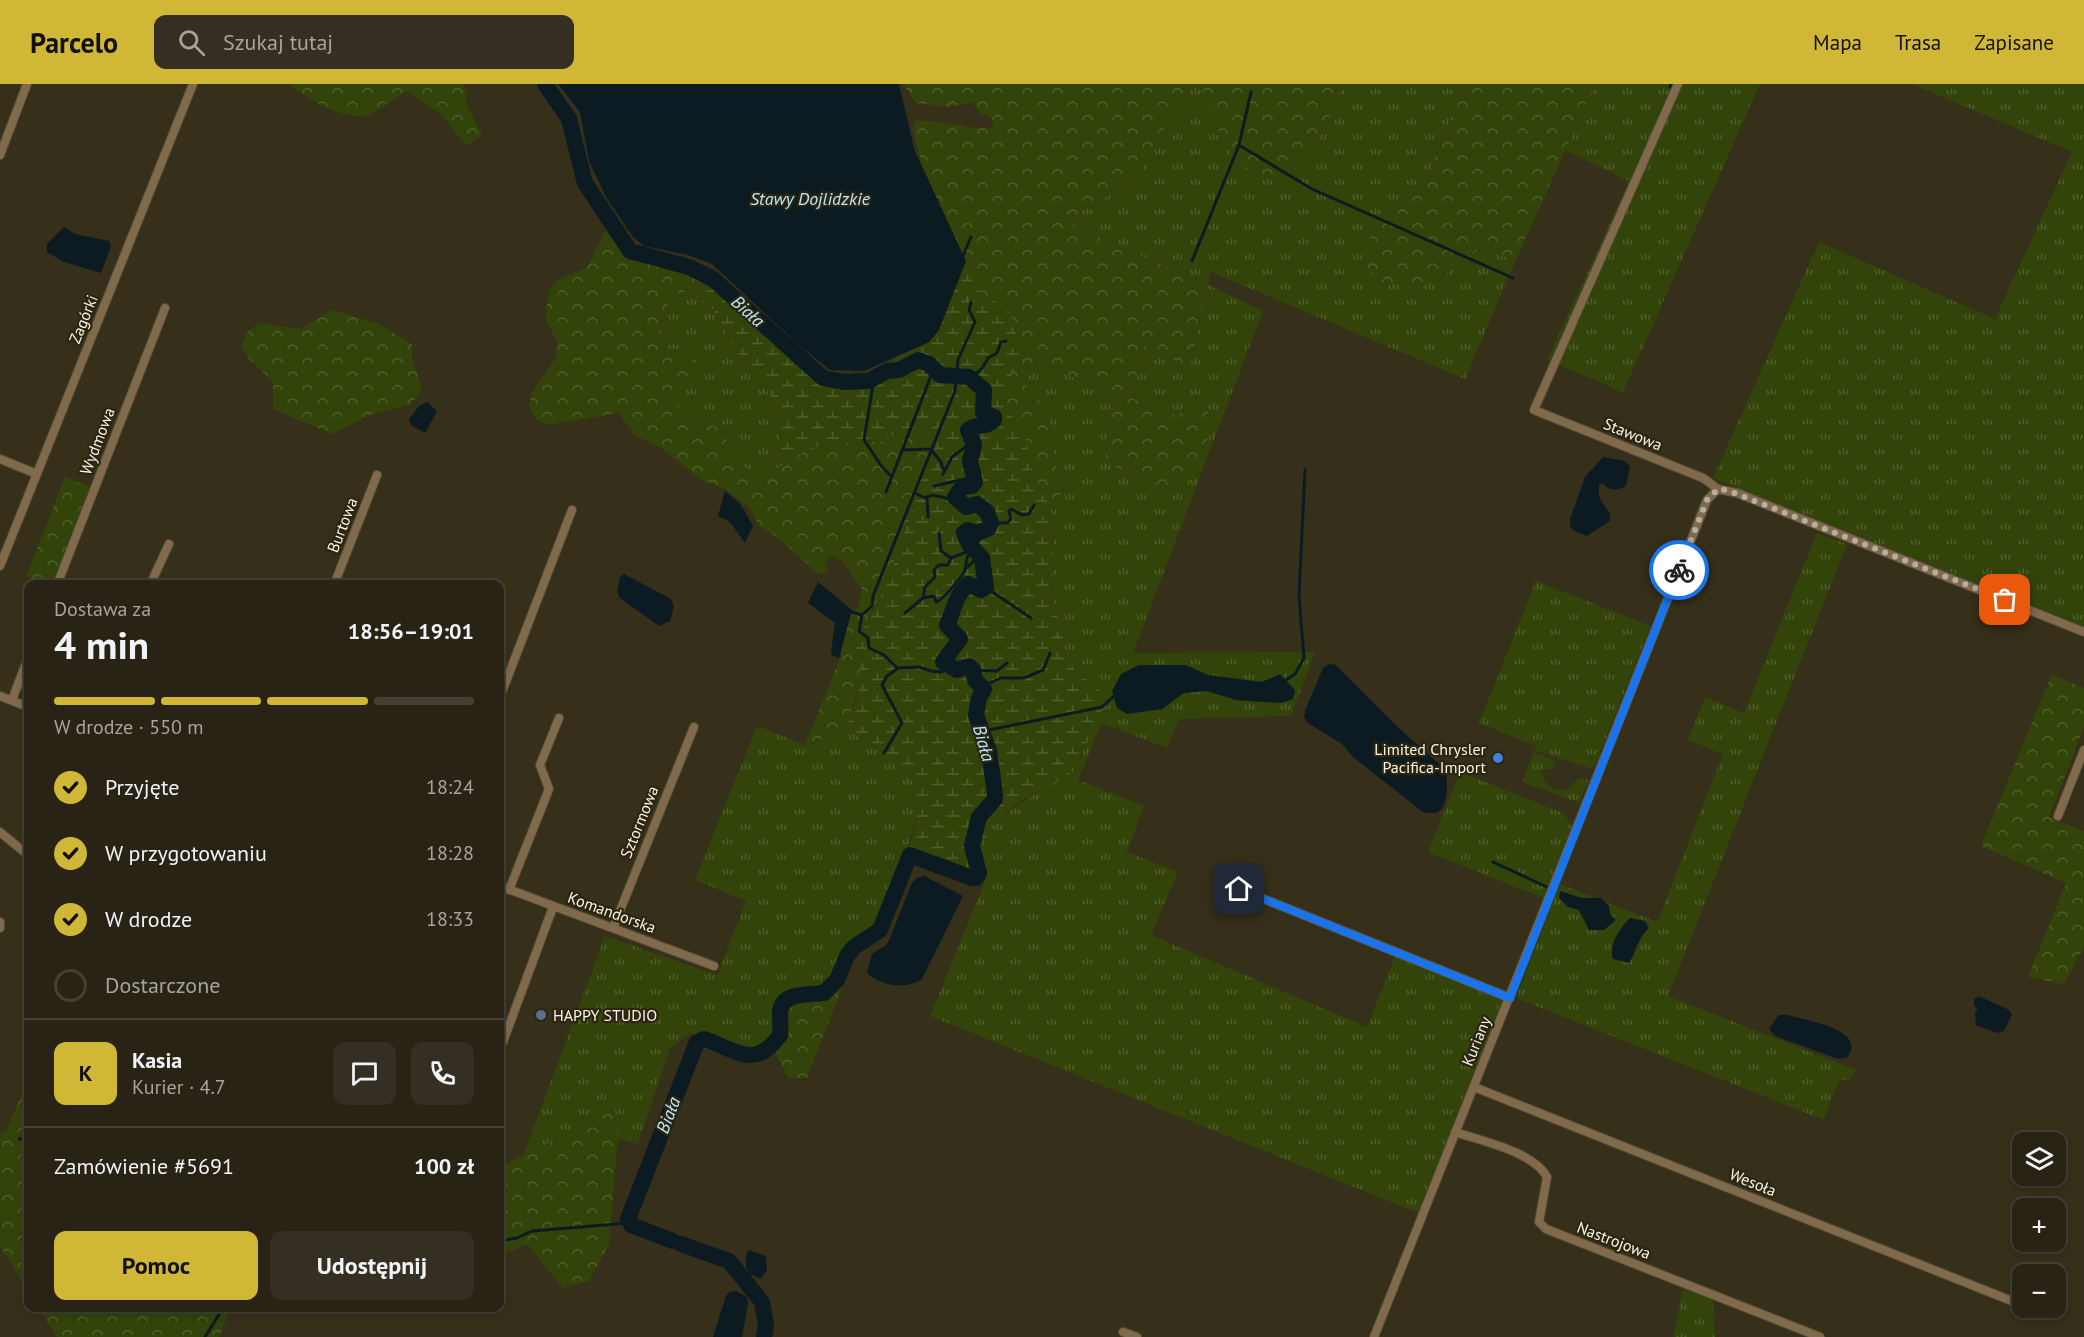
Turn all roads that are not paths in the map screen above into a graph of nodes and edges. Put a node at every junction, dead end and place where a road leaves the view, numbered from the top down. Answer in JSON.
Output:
{"nodes":[{"id":1,"x":27,"y":84,"type":"edge"},
{"id":2,"x":194,"y":84,"type":"edge"},
{"id":3,"x":1678,"y":84,"type":"edge"},
{"id":4,"x":0,"y":155,"type":"edge"},
{"id":5,"x":165,"y":308,"type":"dead end"},
{"id":6,"x":0,"y":459,"type":"edge"},
{"id":7,"x":37,"y":474,"type":"junction"},
{"id":8,"x":377,"y":475,"type":"dead end"},
{"id":9,"x":1718,"y":489,"type":"junction"},
{"id":10,"x":572,"y":510,"type":"dead end"},
{"id":11,"x":169,"y":544,"type":"dead end"},
{"id":12,"x":0,"y":566,"type":"edge"},
{"id":13,"x":59,"y":580,"type":"edge"},
{"id":14,"x":152,"y":580,"type":"edge"},
{"id":15,"x":336,"y":580,"type":"edge"},
{"id":16,"x":2084,"y":632,"type":"edge"},
{"id":17,"x":24,"y":668,"type":"edge"},
{"id":18,"x":504,"y":687,"type":"edge"},
{"id":19,"x":0,"y":696,"type":"edge"},
{"id":20,"x":12,"y":700,"type":"junction"},
{"id":21,"x":24,"y":705,"type":"edge"},
{"id":22,"x":559,"y":718,"type":"dead end"},
{"id":23,"x":694,"y":727,"type":"dead end"},
{"id":24,"x":2084,"y":750,"type":"edge"},
{"id":25,"x":2058,"y":816,"type":"dead end"},
{"id":26,"x":0,"y":832,"type":"edge"},
{"id":27,"x":24,"y":852,"type":"edge"},
{"id":28,"x":504,"y":888,"type":"edge"},
{"id":29,"x":1239,"y":889,"type":"dead end"},
{"id":30,"x":509,"y":890,"type":"junction"},
{"id":31,"x":553,"y":907,"type":"junction"},
{"id":32,"x":0,"y":922,"type":"edge"},
{"id":33,"x":0,"y":928,"type":"edge"},
{"id":34,"x":613,"y":928,"type":"junction"},
{"id":35,"x":714,"y":966,"type":"dead end"},
{"id":36,"x":1510,"y":998,"type":"junction"},
{"id":37,"x":504,"y":1039,"type":"edge"},
{"id":38,"x":1474,"y":1087,"type":"junction"},
{"id":39,"x":1455,"y":1132,"type":"junction"},
{"id":40,"x":2012,"y":1301,"type":"edge"},
{"id":41,"x":1123,"y":1332,"type":"dead end"},
{"id":42,"x":1137,"y":1337,"type":"edge"},
{"id":43,"x":1374,"y":1337,"type":"edge"},
{"id":44,"x":1820,"y":1337,"type":"edge"}],
"edges":[{"from":1,"to":4,"type":"street"},
{"from":2,"to":7,"type":"street","name":"Zagórki"},
{"from":3,"to":9,"type":"street","name":"Stawowa"},
{"from":5,"to":13,"type":"street","name":"Wydmowa"},
{"from":6,"to":7,"type":"street"},
{"from":7,"to":12,"type":"street","name":"Zagórki"},
{"from":8,"to":15,"type":"street","name":"Burtowa"},
{"from":9,"to":16,"type":"street"},
{"from":9,"to":36,"type":"street","name":"Kuriany"},
{"from":10,"to":18,"type":"street"},
{"from":11,"to":14,"type":"street"},
{"from":17,"to":20,"type":"street"},
{"from":19,"to":20,"type":"street"},
{"from":20,"to":21,"type":"street"},
{"from":22,"to":30,"type":"street"},
{"from":23,"to":34,"type":"street","name":"Sztormowa"},
{"from":24,"to":25,"type":"street"},
{"from":26,"to":27,"type":"street"},
{"from":28,"to":30,"type":"street","name":"Komandorska"},
{"from":29,"to":36,"type":"street"},
{"from":30,"to":31,"type":"street","name":"Komandorska"},
{"from":31,"to":34,"type":"street","name":"Komandorska"},
{"from":31,"to":37,"type":"street"},
{"from":32,"to":33,"type":"street"},
{"from":34,"to":35,"type":"street","name":"Komandorska"},
{"from":36,"to":38,"type":"street","name":"Kuriany"},
{"from":38,"to":39,"type":"street","name":"Kuriany"},
{"from":38,"to":40,"type":"street","name":"Wesoła"},
{"from":39,"to":43,"type":"street","name":"Kuriany"},
{"from":39,"to":44,"type":"street","name":"Nastrojowa"},
{"from":41,"to":42,"type":"street"}]}
